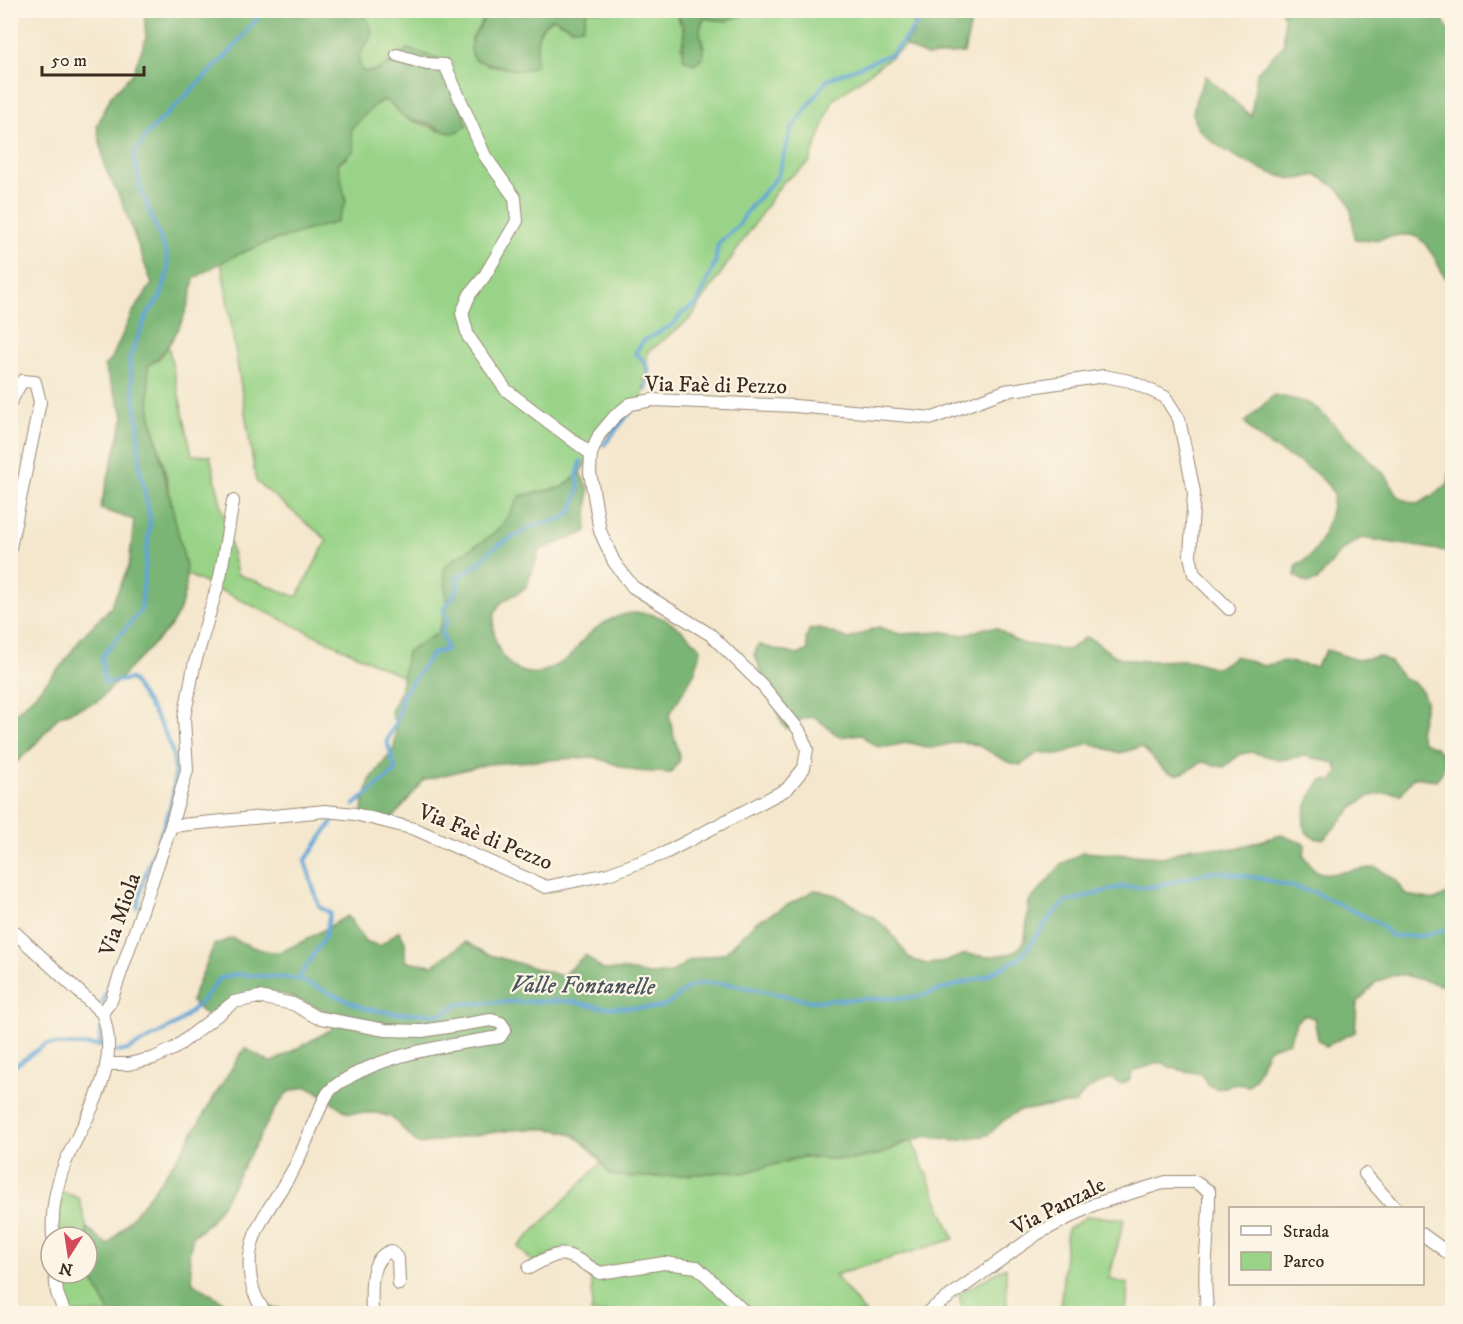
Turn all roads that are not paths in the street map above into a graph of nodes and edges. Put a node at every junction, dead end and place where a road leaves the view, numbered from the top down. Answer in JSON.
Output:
{"nodes":[{"id":1,"x":397,"y":56,"type":"dead end"},
{"id":2,"x":10,"y":402,"type":"edge"},
{"id":3,"x":591,"y":454,"type":"junction"},
{"id":4,"x":233,"y":501,"type":"dead end"},
{"id":5,"x":10,"y":548,"type":"edge"},
{"id":6,"x":1229,"y":609,"type":"dead end"},
{"id":7,"x":171,"y":826,"type":"junction"},
{"id":8,"x":10,"y":928,"type":"edge"},
{"id":9,"x":102,"y":1013,"type":"junction"},
{"id":10,"x":106,"y":1064,"type":"junction"},
{"id":11,"x":1365,"y":1174,"type":"dead end"},
{"id":12,"x":1393,"y":1207,"type":"edge"},
{"id":13,"x":52,"y":1225,"type":"edge"},
{"id":14,"x":1424,"y":1235,"type":"edge"},
{"id":15,"x":1452,"y":1256,"type":"edge"},
{"id":16,"x":529,"y":1268,"type":"dead end"},
{"id":17,"x":399,"y":1284,"type":"dead end"},
{"id":18,"x":56,"y":1285,"type":"edge"},
{"id":19,"x":65,"y":1314,"type":"edge"},
{"id":20,"x":267,"y":1314,"type":"edge"},
{"id":21,"x":372,"y":1314,"type":"edge"},
{"id":22,"x":747,"y":1314,"type":"edge"},
{"id":23,"x":925,"y":1314,"type":"edge"},
{"id":24,"x":1208,"y":1314,"type":"edge"}],
"edges":[{"from":1,"to":3,"type":"street"},
{"from":2,"to":5,"type":"street"},
{"from":3,"to":6,"type":"street","name":"Via Faè di Pezzo"},
{"from":3,"to":7,"type":"street","name":"Via Faè di Pezzo"},
{"from":4,"to":7,"type":"street","name":"Via Miola"},
{"from":7,"to":9,"type":"street","name":"Via Miola"},
{"from":8,"to":9,"type":"street"},
{"from":9,"to":10,"type":"street"},
{"from":10,"to":13,"type":"street"},
{"from":10,"to":20,"type":"street"},
{"from":11,"to":12,"type":"street"},
{"from":14,"to":15,"type":"street"},
{"from":16,"to":22,"type":"street"},
{"from":17,"to":21,"type":"street"},
{"from":18,"to":19,"type":"street"},
{"from":23,"to":24,"type":"street","name":"Via Panzale"}]}
